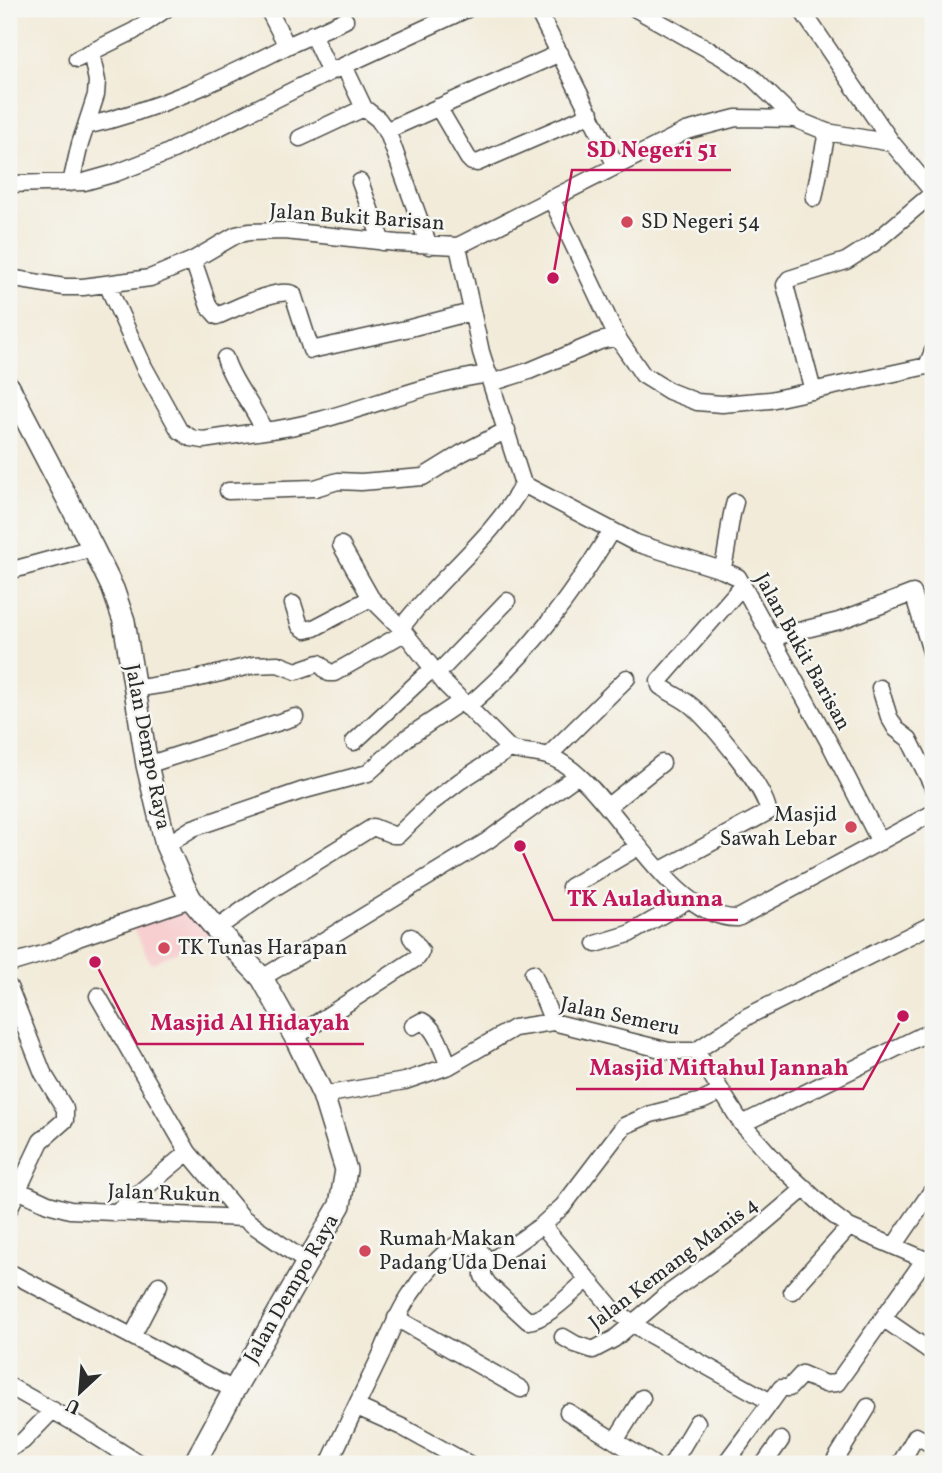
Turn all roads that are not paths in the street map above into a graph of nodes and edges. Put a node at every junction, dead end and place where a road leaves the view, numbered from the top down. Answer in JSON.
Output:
{"nodes":[{"id":1,"x":166,"y":9,"type":"edge"},
{"id":2,"x":268,"y":9,"type":"edge"},
{"id":3,"x":467,"y":9,"type":"edge"},
{"id":4,"x":537,"y":9,"type":"edge"},
{"id":5,"x":636,"y":9,"type":"edge"},
{"id":6,"x":802,"y":9,"type":"edge"},
{"id":7,"x":345,"y":20,"type":"dead end"},
{"id":8,"x":312,"y":34,"type":"junction"},
{"id":9,"x":287,"y":46,"type":"junction"},
{"id":10,"x":560,"y":52,"type":"junction"},
{"id":11,"x":337,"y":69,"type":"junction"},
{"id":12,"x":438,"y":107,"type":"junction"},
{"id":13,"x":364,"y":108,"type":"junction"},
{"id":14,"x":591,"y":114,"type":"junction"},
{"id":15,"x":795,"y":119,"type":"junction"},
{"id":16,"x":86,"y":126,"type":"junction"},
{"id":17,"x":827,"y":132,"type":"junction"},
{"id":18,"x":388,"y":133,"type":"junction"},
{"id":19,"x":300,"y":138,"type":"dead end"},
{"id":20,"x":892,"y":143,"type":"junction"},
{"id":21,"x":616,"y":166,"type":"junction"},
{"id":22,"x":360,"y":181,"type":"dead end"},
{"id":23,"x":71,"y":183,"type":"junction"},
{"id":24,"x":9,"y":184,"type":"edge"},
{"id":25,"x":933,"y":192,"type":"edge"},
{"id":26,"x":551,"y":198,"type":"junction"},
{"id":27,"x":814,"y":198,"type":"dead end"},
{"id":28,"x":382,"y":242,"type":"junction"},
{"id":29,"x":429,"y":246,"type":"junction"},
{"id":30,"x":458,"y":246,"type":"junction"},
{"id":31,"x":193,"y":260,"type":"junction"},
{"id":32,"x":9,"y":278,"type":"edge"},
{"id":33,"x":107,"y":284,"type":"junction"},
{"id":34,"x":471,"y":312,"type":"junction"},
{"id":35,"x":617,"y":337,"type":"junction"},
{"id":36,"x":933,"y":351,"type":"edge"},
{"id":37,"x":225,"y":358,"type":"dead end"},
{"id":38,"x":490,"y":378,"type":"junction"},
{"id":39,"x":9,"y":387,"type":"edge"},
{"id":40,"x":814,"y":391,"type":"junction"},
{"id":41,"x":507,"y":430,"type":"junction"},
{"id":42,"x":264,"y":431,"type":"junction"},
{"id":43,"x":523,"y":484,"type":"junction"},
{"id":44,"x":228,"y":491,"type":"dead end"},
{"id":45,"x":735,"y":502,"type":"dead end"},
{"id":46,"x":611,"y":531,"type":"junction"},
{"id":47,"x":341,"y":545,"type":"dead end"},
{"id":48,"x":93,"y":548,"type":"junction"},
{"id":49,"x":722,"y":570,"type":"junction"},
{"id":50,"x":9,"y":571,"type":"edge"},
{"id":51,"x":743,"y":585,"type":"junction"},
{"id":52,"x":371,"y":598,"type":"junction"},
{"id":53,"x":507,"y":601,"type":"dead end"},
{"id":54,"x":293,"y":604,"type":"dead end"},
{"id":55,"x":403,"y":630,"type":"junction"},
{"id":56,"x":770,"y":638,"type":"junction"},
{"id":57,"x":933,"y":658,"type":"edge"},
{"id":58,"x":435,"y":671,"type":"junction"},
{"id":59,"x":627,"y":678,"type":"dead end"},
{"id":60,"x":880,"y":688,"type":"dead end"},
{"id":61,"x":134,"y":689,"type":"junction"},
{"id":62,"x":464,"y":704,"type":"junction"},
{"id":63,"x":295,"y":717,"type":"dead end"},
{"id":64,"x":354,"y":742,"type":"dead end"},
{"id":65,"x":510,"y":749,"type":"junction"},
{"id":66,"x":548,"y":756,"type":"junction"},
{"id":67,"x":662,"y":763,"type":"dead end"},
{"id":68,"x":147,"y":765,"type":"junction"},
{"id":69,"x":578,"y":775,"type":"junction"},
{"id":70,"x":933,"y":787,"type":"edge"},
{"id":71,"x":607,"y":806,"type":"junction"},
{"id":72,"x":933,"y":813,"type":"edge"},
{"id":73,"x":880,"y":842,"type":"junction"},
{"id":74,"x":166,"y":845,"type":"junction"},
{"id":75,"x":638,"y":847,"type":"junction"},
{"id":76,"x":661,"y":870,"type":"junction"},
{"id":77,"x":570,"y":887,"type":"dead end"},
{"id":78,"x":191,"y":899,"type":"junction"},
{"id":79,"x":688,"y":900,"type":"junction"},
{"id":80,"x":933,"y":924,"type":"edge"},
{"id":81,"x":216,"y":929,"type":"junction"},
{"id":82,"x":411,"y":937,"type":"dead end"},
{"id":83,"x":596,"y":944,"type":"dead end"},
{"id":84,"x":9,"y":964,"type":"edge"},
{"id":85,"x":533,"y":973,"type":"dead end"},
{"id":86,"x":262,"y":978,"type":"junction"},
{"id":87,"x":9,"y":987,"type":"edge"},
{"id":88,"x":97,"y":996,"type":"dead end"},
{"id":89,"x":553,"y":1022,"type":"junction"},
{"id":90,"x":413,"y":1026,"type":"dead end"},
{"id":91,"x":933,"y":1030,"type":"edge"},
{"id":92,"x":295,"y":1037,"type":"junction"},
{"id":93,"x":696,"y":1051,"type":"junction"},
{"id":94,"x":449,"y":1066,"type":"junction"},
{"id":95,"x":721,"y":1092,"type":"junction"},
{"id":96,"x":323,"y":1095,"type":"junction"},
{"id":97,"x":742,"y":1124,"type":"junction"},
{"id":98,"x":188,"y":1152,"type":"junction"},
{"id":99,"x":805,"y":1188,"type":"junction"},
{"id":100,"x":13,"y":1189,"type":"edge"},
{"id":101,"x":931,"y":1192,"type":"dead end"},
{"id":102,"x":9,"y":1209,"type":"edge"},
{"id":103,"x":115,"y":1213,"type":"junction"},
{"id":104,"x":243,"y":1218,"type":"junction"},
{"id":105,"x":542,"y":1225,"type":"junction"},
{"id":106,"x":849,"y":1227,"type":"junction"},
{"id":107,"x":894,"y":1246,"type":"junction"},
{"id":108,"x":488,"y":1261,"type":"junction"},
{"id":109,"x":929,"y":1261,"type":"edge"},
{"id":110,"x":308,"y":1263,"type":"junction"},
{"id":111,"x":9,"y":1272,"type":"edge"},
{"id":112,"x":588,"y":1279,"type":"junction"},
{"id":113,"x":159,"y":1285,"type":"dead end"},
{"id":114,"x":792,"y":1291,"type":"dead end"},
{"id":115,"x":396,"y":1318,"type":"junction"},
{"id":116,"x":884,"y":1319,"type":"junction"},
{"id":117,"x":633,"y":1323,"type":"junction"},
{"id":118,"x":133,"y":1335,"type":"junction"},
{"id":119,"x":563,"y":1337,"type":"dead end"},
{"id":120,"x":933,"y":1353,"type":"edge"},
{"id":121,"x":9,"y":1386,"type":"edge"},
{"id":122,"x":521,"y":1389,"type":"dead end"},
{"id":123,"x":234,"y":1390,"type":"junction"},
{"id":124,"x":642,"y":1398,"type":"dead end"},
{"id":125,"x":771,"y":1402,"type":"junction"},
{"id":126,"x":357,"y":1407,"type":"junction"},
{"id":127,"x":868,"y":1407,"type":"dead end"},
{"id":128,"x":53,"y":1409,"type":"junction"},
{"id":129,"x":568,"y":1412,"type":"dead end"},
{"id":130,"x":697,"y":1422,"type":"dead end"},
{"id":131,"x":781,"y":1440,"type":"dead end"},
{"id":132,"x":615,"y":1441,"type":"junction"},
{"id":133,"x":933,"y":1443,"type":"edge"},
{"id":134,"x":9,"y":1449,"type":"edge"},
{"id":135,"x":633,"y":1460,"type":"edge"},
{"id":136,"x":334,"y":1462,"type":"edge"},
{"id":137,"x":140,"y":1464,"type":"edge"},
{"id":138,"x":194,"y":1464,"type":"edge"},
{"id":139,"x":469,"y":1464,"type":"edge"},
{"id":140,"x":653,"y":1464,"type":"edge"},
{"id":141,"x":673,"y":1464,"type":"edge"},
{"id":142,"x":725,"y":1464,"type":"edge"},
{"id":143,"x":764,"y":1464,"type":"edge"},
{"id":144,"x":833,"y":1464,"type":"edge"},
{"id":145,"x":900,"y":1464,"type":"edge"}],
"edges":[{"from":1,"to":16,"type":"street"},
{"from":2,"to":9,"type":"street"},
{"from":3,"to":11,"type":"street"},
{"from":4,"to":10,"type":"street"},
{"from":5,"to":15,"type":"street"},
{"from":6,"to":20,"type":"street"},
{"from":7,"to":8,"type":"street"},
{"from":8,"to":9,"type":"street"},
{"from":8,"to":11,"type":"street"},
{"from":9,"to":16,"type":"street"},
{"from":10,"to":12,"type":"street"},
{"from":10,"to":14,"type":"street"},
{"from":11,"to":13,"type":"street"},
{"from":11,"to":23,"type":"street"},
{"from":12,"to":14,"type":"street"},
{"from":12,"to":18,"type":"street"},
{"from":13,"to":18,"type":"street"},
{"from":13,"to":19,"type":"street"},
{"from":14,"to":21,"type":"street"},
{"from":15,"to":17,"type":"street","name":"Jalan Bukit Barisan"},
{"from":15,"to":21,"type":"street","name":"Jalan Bukit Barisan"},
{"from":16,"to":23,"type":"street"},
{"from":17,"to":20,"type":"street","name":"Jalan Bukit Barisan"},
{"from":17,"to":27,"type":"street"},
{"from":18,"to":29,"type":"street"},
{"from":20,"to":25,"type":"street"},
{"from":21,"to":26,"type":"street","name":"Jalan Bukit Barisan"},
{"from":22,"to":28,"type":"street"},
{"from":23,"to":24,"type":"street"},
{"from":25,"to":40,"type":"street"},
{"from":26,"to":30,"type":"street","name":"Jalan Bukit Barisan"},
{"from":26,"to":35,"type":"street"},
{"from":28,"to":29,"type":"street","name":"Jalan Bukit Barisan"},
{"from":28,"to":31,"type":"street","name":"Jalan Bukit Barisan"},
{"from":29,"to":30,"type":"street","name":"Jalan Bukit Barisan"},
{"from":30,"to":34,"type":"street"},
{"from":31,"to":33,"type":"street","name":"Jalan Bukit Barisan"},
{"from":31,"to":34,"type":"street"},
{"from":32,"to":33,"type":"street","name":"Jalan Bukit Barisan"},
{"from":33,"to":42,"type":"street"},
{"from":34,"to":38,"type":"street"},
{"from":35,"to":38,"type":"street"},
{"from":35,"to":40,"type":"street"},
{"from":36,"to":40,"type":"street"},
{"from":37,"to":42,"type":"street"},
{"from":38,"to":41,"type":"street"},
{"from":38,"to":42,"type":"street"},
{"from":39,"to":48,"type":"main road","name":"Jalan Dempo Raya"},
{"from":41,"to":43,"type":"street"},
{"from":41,"to":44,"type":"street"},
{"from":43,"to":46,"type":"street","name":"Jalan Bukit Barisan"},
{"from":43,"to":55,"type":"street"},
{"from":45,"to":49,"type":"street"},
{"from":46,"to":49,"type":"street","name":"Jalan Bukit Barisan"},
{"from":46,"to":62,"type":"street"},
{"from":47,"to":52,"type":"street"},
{"from":48,"to":50,"type":"street"},
{"from":48,"to":61,"type":"main road","name":"Jalan Dempo Raya"},
{"from":49,"to":51,"type":"street","name":"Jalan Bukit Barisan"},
{"from":51,"to":56,"type":"street","name":"Jalan Bukit Barisan"},
{"from":51,"to":76,"type":"street"},
{"from":52,"to":54,"type":"street"},
{"from":52,"to":55,"type":"street"},
{"from":53,"to":58,"type":"street"},
{"from":55,"to":58,"type":"street"},
{"from":55,"to":61,"type":"street"},
{"from":56,"to":57,"type":"street"},
{"from":56,"to":73,"type":"street","name":"Jalan Bukit Barisan"},
{"from":58,"to":62,"type":"street"},
{"from":58,"to":64,"type":"street"},
{"from":59,"to":66,"type":"street"},
{"from":60,"to":70,"type":"street"},
{"from":61,"to":68,"type":"main road","name":"Jalan Dempo Raya"},
{"from":62,"to":65,"type":"street"},
{"from":62,"to":74,"type":"street"},
{"from":63,"to":68,"type":"street"},
{"from":65,"to":66,"type":"street"},
{"from":65,"to":81,"type":"street"},
{"from":66,"to":69,"type":"street"},
{"from":67,"to":71,"type":"street"},
{"from":68,"to":74,"type":"main road","name":"Jalan Dempo Raya"},
{"from":69,"to":71,"type":"street"},
{"from":69,"to":86,"type":"street"},
{"from":71,"to":75,"type":"street"},
{"from":72,"to":73,"type":"street"},
{"from":73,"to":79,"type":"street"},
{"from":74,"to":78,"type":"main road","name":"Jalan Dempo Raya"},
{"from":75,"to":76,"type":"street"},
{"from":75,"to":77,"type":"street"},
{"from":76,"to":79,"type":"street"},
{"from":78,"to":81,"type":"main road","name":"Jalan Dempo Raya"},
{"from":78,"to":84,"type":"street"},
{"from":79,"to":83,"type":"street"},
{"from":80,"to":93,"type":"street","name":"Jalan Semeru"},
{"from":81,"to":86,"type":"main road","name":"Jalan Dempo Raya"},
{"from":82,"to":92,"type":"street"},
{"from":85,"to":89,"type":"street"},
{"from":86,"to":92,"type":"main road","name":"Jalan Dempo Raya"},
{"from":87,"to":100,"type":"street"},
{"from":88,"to":98,"type":"street"},
{"from":89,"to":93,"type":"street","name":"Jalan Semeru"},
{"from":89,"to":94,"type":"street","name":"Jalan Semeru"},
{"from":90,"to":94,"type":"street"},
{"from":91,"to":97,"type":"street"},
{"from":92,"to":96,"type":"main road","name":"Jalan Dempo Raya"},
{"from":93,"to":95,"type":"street"},
{"from":94,"to":96,"type":"street","name":"Jalan Semeru"},
{"from":95,"to":97,"type":"street"},
{"from":95,"to":105,"type":"street"},
{"from":96,"to":110,"type":"main road","name":"Jalan Dempo Raya"},
{"from":97,"to":99,"type":"street"},
{"from":98,"to":103,"type":"street"},
{"from":98,"to":104,"type":"street"},
{"from":99,"to":106,"type":"street"},
{"from":99,"to":117,"type":"street","name":"Jalan Kemang Manis 4"},
{"from":100,"to":102,"type":"street"},
{"from":100,"to":103,"type":"street","name":"Jalan Rukun"},
{"from":101,"to":107,"type":"street"},
{"from":103,"to":104,"type":"street","name":"Jalan Rukun"},
{"from":104,"to":110,"type":"street","name":"Jalan Rukun"},
{"from":105,"to":108,"type":"street"},
{"from":105,"to":112,"type":"street"},
{"from":106,"to":107,"type":"street"},
{"from":106,"to":114,"type":"street"},
{"from":107,"to":109,"type":"street"},
{"from":108,"to":112,"type":"street"},
{"from":108,"to":115,"type":"street"},
{"from":109,"to":116,"type":"street"},
{"from":110,"to":123,"type":"main road","name":"Jalan Dempo Raya"},
{"from":111,"to":118,"type":"street"},
{"from":112,"to":117,"type":"street"},
{"from":113,"to":118,"type":"street"},
{"from":115,"to":122,"type":"street"},
{"from":115,"to":126,"type":"street"},
{"from":116,"to":120,"type":"street"},
{"from":116,"to":125,"type":"street"},
{"from":117,"to":119,"type":"street","name":"Jalan Kemang Manis 4"},
{"from":117,"to":125,"type":"street"},
{"from":118,"to":123,"type":"street"},
{"from":121,"to":128,"type":"street"},
{"from":123,"to":138,"type":"main road","name":"Jalan Dempo Raya"},
{"from":124,"to":132,"type":"street"},
{"from":125,"to":142,"type":"street"},
{"from":126,"to":136,"type":"street"},
{"from":126,"to":139,"type":"street"},
{"from":127,"to":144,"type":"street"},
{"from":128,"to":134,"type":"street"},
{"from":128,"to":137,"type":"street"},
{"from":129,"to":132,"type":"street"},
{"from":130,"to":141,"type":"street"},
{"from":131,"to":143,"type":"street"},
{"from":132,"to":135,"type":"street"},
{"from":133,"to":145,"type":"street"},
{"from":135,"to":140,"type":"street"}]}
